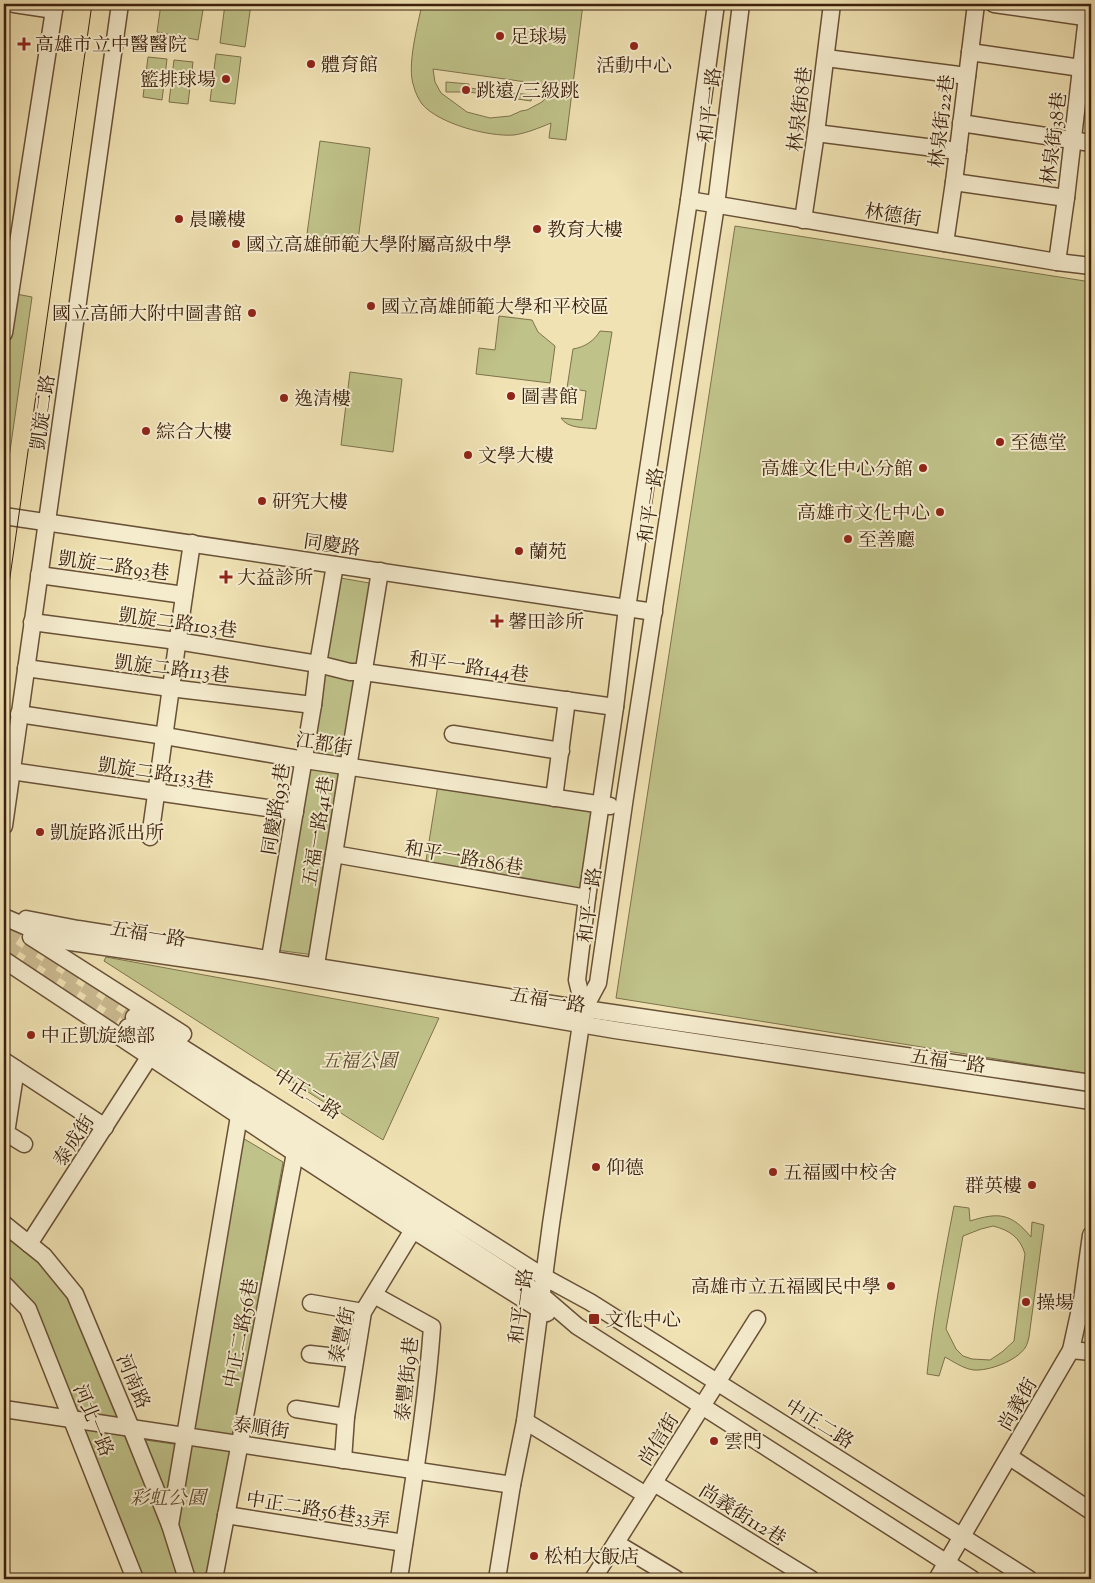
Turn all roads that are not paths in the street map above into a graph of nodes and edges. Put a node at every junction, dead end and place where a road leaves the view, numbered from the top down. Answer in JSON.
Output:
{"nodes":[{"id":1,"x":14,"y":4,"type":"edge"},
{"id":2,"x":120,"y":4,"type":"edge"},
{"id":3,"x":716,"y":4,"type":"edge"},
{"id":4,"x":741,"y":4,"type":"edge"},
{"id":5,"x":832,"y":4,"type":"edge"},
{"id":6,"x":976,"y":4,"type":"edge"},
{"id":7,"x":1001,"y":4,"type":"edge"},
{"id":8,"x":54,"y":7,"type":"edge"},
{"id":9,"x":1089,"y":18,"type":"edge"},
{"id":10,"x":970,"y":52,"type":"junction"},
{"id":11,"x":826,"y":58,"type":"junction"},
{"id":12,"x":1081,"y":68,"type":"junction"},
{"id":13,"x":967,"y":76,"type":"junction"},
{"id":14,"x":961,"y":123,"type":"junction"},
{"id":15,"x":816,"y":133,"type":"junction"},
{"id":16,"x":1073,"y":139,"type":"junction"},
{"id":17,"x":1091,"y":142,"type":"edge"},
{"id":18,"x":958,"y":151,"type":"junction"},
{"id":19,"x":954,"y":182,"type":"junction"},
{"id":20,"x":1066,"y":198,"type":"junction"},
{"id":21,"x":689,"y":200,"type":"junction"},
{"id":22,"x":716,"y":205,"type":"junction"},
{"id":23,"x":803,"y":220,"type":"junction"},
{"id":24,"x":944,"y":243,"type":"junction"},
{"id":25,"x":1057,"y":262,"type":"junction"},
{"id":26,"x":1091,"y":266,"type":"edge"},
{"id":27,"x":4,"y":325,"type":"edge"},
{"id":28,"x":4,"y":516,"type":"edge"},
{"id":29,"x":47,"y":522,"type":"junction"},
{"id":30,"x":192,"y":544,"type":"junction"},
{"id":31,"x":335,"y":564,"type":"junction"},
{"id":32,"x":380,"y":571,"type":"junction"},
{"id":33,"x":39,"y":575,"type":"junction"},
{"id":34,"x":184,"y":595,"type":"junction"},
{"id":35,"x":627,"y":608,"type":"junction"},
{"id":36,"x":654,"y":612,"type":"junction"},
{"id":37,"x":32,"y":622,"type":"junction"},
{"id":38,"x":176,"y":641,"type":"junction"},
{"id":39,"x":318,"y":664,"type":"junction"},
{"id":40,"x":26,"y":668,"type":"junction"},
{"id":41,"x":364,"y":672,"type":"junction"},
{"id":42,"x":170,"y":688,"type":"junction"},
{"id":43,"x":568,"y":700,"type":"junction"},
{"id":44,"x":313,"y":706,"type":"junction"},
{"id":45,"x":615,"y":708,"type":"junction"},
{"id":46,"x":20,"y":714,"type":"junction"},
{"id":47,"x":453,"y":734,"type":"dead end"},
{"id":48,"x":164,"y":736,"type":"junction"},
{"id":49,"x":561,"y":751,"type":"junction"},
{"id":50,"x":304,"y":760,"type":"junction"},
{"id":51,"x":348,"y":767,"type":"junction"},
{"id":52,"x":12,"y":771,"type":"junction"},
{"id":53,"x":156,"y":792,"type":"junction"},
{"id":54,"x":554,"y":798,"type":"junction"},
{"id":55,"x":600,"y":805,"type":"junction"},
{"id":56,"x":623,"y":808,"type":"junction"},
{"id":57,"x":295,"y":812,"type":"junction"},
{"id":58,"x":4,"y":826,"type":"edge"},
{"id":59,"x":150,"y":837,"type":"dead end"},
{"id":60,"x":334,"y":854,"type":"junction"},
{"id":61,"x":587,"y":898,"type":"junction"},
{"id":62,"x":4,"y":917,"type":"edge"},
{"id":63,"x":4,"y":960,"type":"edge"},
{"id":64,"x":269,"y":965,"type":"junction"},
{"id":65,"x":315,"y":973,"type":"junction"},
{"id":66,"x":583,"y":1017,"type":"junction"},
{"id":67,"x":150,"y":1056,"type":"junction"},
{"id":68,"x":10,"y":1065,"type":"edge"},
{"id":69,"x":1091,"y":1084,"type":"edge"},
{"id":70,"x":1091,"y":1101,"type":"edge"},
{"id":71,"x":239,"y":1116,"type":"junction"},
{"id":72,"x":105,"y":1127,"type":"junction"},
{"id":73,"x":24,"y":1144,"type":"dead end"},
{"id":74,"x":294,"y":1153,"type":"junction"},
{"id":75,"x":4,"y":1224,"type":"edge"},
{"id":76,"x":413,"y":1230,"type":"junction"},
{"id":77,"x":1091,"y":1239,"type":"edge"},
{"id":78,"x":29,"y":1244,"type":"junction"},
{"id":79,"x":544,"y":1272,"type":"junction"},
{"id":80,"x":4,"y":1284,"type":"edge"},
{"id":81,"x":374,"y":1295,"type":"junction"},
{"id":82,"x":1087,"y":1301,"type":"edge"},
{"id":83,"x":540,"y":1302,"type":"junction"},
{"id":84,"x":311,"y":1303,"type":"dead end"},
{"id":85,"x":363,"y":1312,"type":"junction"},
{"id":86,"x":757,"y":1320,"type":"dead end"},
{"id":87,"x":1072,"y":1350,"type":"junction"},
{"id":88,"x":1091,"y":1352,"type":"edge"},
{"id":89,"x":310,"y":1354,"type":"dead end"},
{"id":90,"x":355,"y":1359,"type":"junction"},
{"id":91,"x":718,"y":1382,"type":"junction"},
{"id":92,"x":703,"y":1406,"type":"junction"},
{"id":93,"x":4,"y":1409,"type":"edge"},
{"id":94,"x":296,"y":1409,"type":"dead end"},
{"id":95,"x":346,"y":1416,"type":"junction"},
{"id":96,"x":72,"y":1419,"type":"junction"},
{"id":97,"x":525,"y":1421,"type":"junction"},
{"id":98,"x":132,"y":1428,"type":"junction"},
{"id":99,"x":185,"y":1436,"type":"junction"},
{"id":100,"x":239,"y":1444,"type":"junction"},
{"id":101,"x":1010,"y":1457,"type":"junction"},
{"id":102,"x":343,"y":1460,"type":"junction"},
{"id":103,"x":415,"y":1471,"type":"junction"},
{"id":104,"x":512,"y":1485,"type":"junction"},
{"id":105,"x":650,"y":1489,"type":"junction"},
{"id":106,"x":1091,"y":1511,"type":"edge"},
{"id":107,"x":226,"y":1515,"type":"junction"},
{"id":108,"x":170,"y":1525,"type":"junction"},
{"id":109,"x":962,"y":1537,"type":"junction"},
{"id":110,"x":404,"y":1543,"type":"junction"},
{"id":111,"x":616,"y":1543,"type":"junction"},
{"id":112,"x":947,"y":1563,"type":"junction"},
{"id":113,"x":135,"y":1579,"type":"edge"},
{"id":114,"x":187,"y":1579,"type":"edge"},
{"id":115,"x":214,"y":1579,"type":"edge"},
{"id":116,"x":399,"y":1579,"type":"edge"},
{"id":117,"x":497,"y":1579,"type":"edge"},
{"id":118,"x":593,"y":1579,"type":"edge"},
{"id":119,"x":676,"y":1579,"type":"edge"},
{"id":120,"x":811,"y":1579,"type":"edge"},
{"id":121,"x":937,"y":1579,"type":"edge"},
{"id":122,"x":972,"y":1579,"type":"edge"},
{"id":123,"x":1029,"y":1579,"type":"edge"}],
"edges":[{"from":1,"to":8,"type":"street"},
{"from":2,"to":29,"type":"street","name":"凱旋二路"},
{"from":3,"to":21,"type":"street","name":"和平一路"},
{"from":4,"to":22,"type":"street","name":"和平一路"},
{"from":5,"to":11,"type":"street","name":"林泉街8巷"},
{"from":6,"to":10,"type":"street","name":"林泉街22巷"},
{"from":7,"to":9,"type":"street"},
{"from":8,"to":27,"type":"street"},
{"from":9,"to":12,"type":"street","name":"林泉街38巷"},
{"from":10,"to":12,"type":"street"},
{"from":10,"to":13,"type":"street","name":"林泉街22巷"},
{"from":11,"to":13,"type":"street"},
{"from":11,"to":15,"type":"street","name":"林泉街8巷"},
{"from":12,"to":16,"type":"street","name":"林泉街38巷"},
{"from":13,"to":14,"type":"street","name":"林泉街22巷"},
{"from":14,"to":16,"type":"street"},
{"from":14,"to":18,"type":"street","name":"林泉街22巷"},
{"from":15,"to":18,"type":"street"},
{"from":15,"to":23,"type":"street","name":"林泉街8巷"},
{"from":16,"to":17,"type":"street"},
{"from":16,"to":20,"type":"street","name":"林泉街38巷"},
{"from":18,"to":19,"type":"street","name":"林泉街22巷"},
{"from":19,"to":20,"type":"street"},
{"from":19,"to":24,"type":"street","name":"林泉街22巷"},
{"from":20,"to":25,"type":"street","name":"林泉街38巷"},
{"from":21,"to":22,"type":"street","name":"林德街"},
{"from":21,"to":35,"type":"street","name":"和平一路"},
{"from":22,"to":23,"type":"street","name":"林德街"},
{"from":22,"to":36,"type":"street","name":"和平一路"},
{"from":23,"to":24,"type":"street","name":"林德街"},
{"from":24,"to":25,"type":"street","name":"林德街"},
{"from":25,"to":26,"type":"street","name":"林德街"},
{"from":28,"to":29,"type":"street","name":"同慶路"},
{"from":29,"to":30,"type":"street","name":"同慶路"},
{"from":29,"to":33,"type":"street","name":"凱旋二路"},
{"from":30,"to":31,"type":"street","name":"同慶路"},
{"from":30,"to":34,"type":"street"},
{"from":31,"to":32,"type":"street","name":"同慶路"},
{"from":31,"to":39,"type":"street","name":"同慶路93巷"},
{"from":32,"to":35,"type":"street","name":"同慶路"},
{"from":32,"to":41,"type":"street","name":"五福一路41巷"},
{"from":33,"to":34,"type":"street","name":"凱旋二路93巷"},
{"from":33,"to":37,"type":"street","name":"凱旋二路"},
{"from":34,"to":38,"type":"street"},
{"from":35,"to":36,"type":"street","name":"同慶路"},
{"from":35,"to":45,"type":"street","name":"和平一路"},
{"from":36,"to":56,"type":"street","name":"和平一路"},
{"from":37,"to":38,"type":"street","name":"凱旋二路103巷"},
{"from":37,"to":40,"type":"street","name":"凱旋二路"},
{"from":38,"to":39,"type":"street","name":"凱旋二路103巷"},
{"from":38,"to":42,"type":"street"},
{"from":39,"to":41,"type":"street","name":"和平一路144巷"},
{"from":39,"to":44,"type":"street","name":"同慶路93巷"},
{"from":40,"to":42,"type":"street","name":"凱旋二路113巷"},
{"from":40,"to":46,"type":"street","name":"凱旋二路"},
{"from":41,"to":43,"type":"street","name":"和平一路144巷"},
{"from":41,"to":51,"type":"street","name":"五福一路41巷"},
{"from":42,"to":44,"type":"street","name":"凱旋二路113巷"},
{"from":42,"to":48,"type":"street"},
{"from":43,"to":45,"type":"street","name":"和平一路144巷"},
{"from":43,"to":49,"type":"street"},
{"from":44,"to":50,"type":"street","name":"同慶路93巷"},
{"from":45,"to":55,"type":"street","name":"和平一路"},
{"from":46,"to":48,"type":"street","name":"江都街"},
{"from":46,"to":52,"type":"street","name":"凱旋二路"},
{"from":47,"to":49,"type":"street"},
{"from":48,"to":50,"type":"street","name":"江都街"},
{"from":48,"to":53,"type":"street"},
{"from":49,"to":54,"type":"street"},
{"from":50,"to":51,"type":"street","name":"江都街"},
{"from":50,"to":57,"type":"street","name":"同慶路93巷"},
{"from":51,"to":54,"type":"street","name":"江都街"},
{"from":51,"to":60,"type":"street","name":"五福一路41巷"},
{"from":52,"to":53,"type":"street","name":"凱旋二路133巷"},
{"from":52,"to":58,"type":"street","name":"凱旋二路"},
{"from":53,"to":57,"type":"street","name":"凱旋二路133巷"},
{"from":53,"to":59,"type":"street"},
{"from":54,"to":55,"type":"street","name":"江都街"},
{"from":55,"to":56,"type":"street","name":"江都街"},
{"from":55,"to":61,"type":"street","name":"和平一路"},
{"from":56,"to":66,"type":"street","name":"和平一路"},
{"from":57,"to":64,"type":"street","name":"同慶路93巷"},
{"from":60,"to":61,"type":"street","name":"和平一路186巷"},
{"from":60,"to":65,"type":"street","name":"五福一路41巷"},
{"from":61,"to":66,"type":"street","name":"和平一路"},
{"from":62,"to":64,"type":"street","name":"五福一路"},
{"from":62,"to":79,"type":"street","name":"中正二路"},
{"from":63,"to":67,"type":"street","name":"中正二路"},
{"from":64,"to":65,"type":"street","name":"五福一路"},
{"from":65,"to":66,"type":"street","name":"五福一路"},
{"from":66,"to":69,"type":"street","name":"五福一路"},
{"from":66,"to":70,"type":"street","name":"五福一路"},
{"from":66,"to":79,"type":"street","name":"和平一路"},
{"from":67,"to":71,"type":"street","name":"中正二路"},
{"from":67,"to":72,"type":"street","name":"泰成街"},
{"from":68,"to":72,"type":"street"},
{"from":68,"to":73,"type":"street"},
{"from":71,"to":74,"type":"street","name":"中正二路"},
{"from":71,"to":99,"type":"street","name":"中正二路56巷"},
{"from":72,"to":78,"type":"street","name":"泰成街"},
{"from":74,"to":76,"type":"street","name":"中正二路"},
{"from":74,"to":100,"type":"street","name":"中正二路56巷"},
{"from":75,"to":78,"type":"street","name":"河南路"},
{"from":76,"to":81,"type":"street","name":"泰豐街"},
{"from":76,"to":83,"type":"street","name":"中正二路"},
{"from":77,"to":82,"type":"street","name":"尚義街"},
{"from":78,"to":98,"type":"street","name":"河南路"},
{"from":79,"to":83,"type":"street","name":"和平一路"},
{"from":79,"to":83,"type":"street","name":"中正二路"},
{"from":79,"to":91,"type":"street","name":"中正二路"},
{"from":80,"to":96,"type":"street","name":"河北一路"},
{"from":81,"to":85,"type":"street","name":"泰豐街"},
{"from":81,"to":103,"type":"street","name":"泰豐街9巷"},
{"from":82,"to":87,"type":"street","name":"尚義街"},
{"from":83,"to":92,"type":"street","name":"中正二路"},
{"from":83,"to":97,"type":"street","name":"和平一路"},
{"from":84,"to":85,"type":"street"},
{"from":85,"to":90,"type":"street","name":"泰豐街"},
{"from":86,"to":91,"type":"street","name":"尚信街"},
{"from":87,"to":88,"type":"street"},
{"from":87,"to":101,"type":"street","name":"尚義街"},
{"from":89,"to":90,"type":"street"},
{"from":90,"to":95,"type":"street","name":"泰豐街"},
{"from":91,"to":92,"type":"street","name":"尚信街"},
{"from":91,"to":109,"type":"street","name":"中正二路"},
{"from":92,"to":105,"type":"street","name":"尚信街"},
{"from":92,"to":112,"type":"street","name":"中正二路"},
{"from":93,"to":96,"type":"street","name":"泰順街"},
{"from":94,"to":95,"type":"street"},
{"from":95,"to":102,"type":"street","name":"泰豐街"},
{"from":96,"to":98,"type":"street","name":"泰順街"},
{"from":96,"to":113,"type":"street","name":"河北一路"},
{"from":97,"to":104,"type":"street","name":"和平一路"},
{"from":97,"to":105,"type":"street","name":"尚義街112巷"},
{"from":98,"to":99,"type":"street","name":"泰順街"},
{"from":98,"to":108,"type":"street","name":"河南路"},
{"from":99,"to":100,"type":"street","name":"泰順街"},
{"from":99,"to":108,"type":"street","name":"中正二路56巷"},
{"from":100,"to":102,"type":"street","name":"泰順街"},
{"from":100,"to":107,"type":"street","name":"中正二路56巷"},
{"from":101,"to":106,"type":"street"},
{"from":101,"to":109,"type":"street","name":"尚義街"},
{"from":102,"to":103,"type":"street","name":"泰順街"},
{"from":103,"to":104,"type":"street","name":"泰順街"},
{"from":103,"to":110,"type":"street"},
{"from":104,"to":117,"type":"street","name":"和平一路"},
{"from":105,"to":111,"type":"street","name":"尚信街"},
{"from":105,"to":120,"type":"street","name":"尚義街112巷"},
{"from":107,"to":110,"type":"street","name":"中正二路56巷33弄"},
{"from":107,"to":115,"type":"street","name":"中正二路56巷"},
{"from":108,"to":114,"type":"street","name":"河南路"},
{"from":109,"to":112,"type":"street","name":"尚義街"},
{"from":109,"to":123,"type":"street","name":"中正二路"},
{"from":110,"to":116,"type":"street"},
{"from":111,"to":118,"type":"street","name":"尚信街"},
{"from":111,"to":119,"type":"street"},
{"from":112,"to":121,"type":"street","name":"尚義街"},
{"from":112,"to":122,"type":"street","name":"中正二路"}]}
